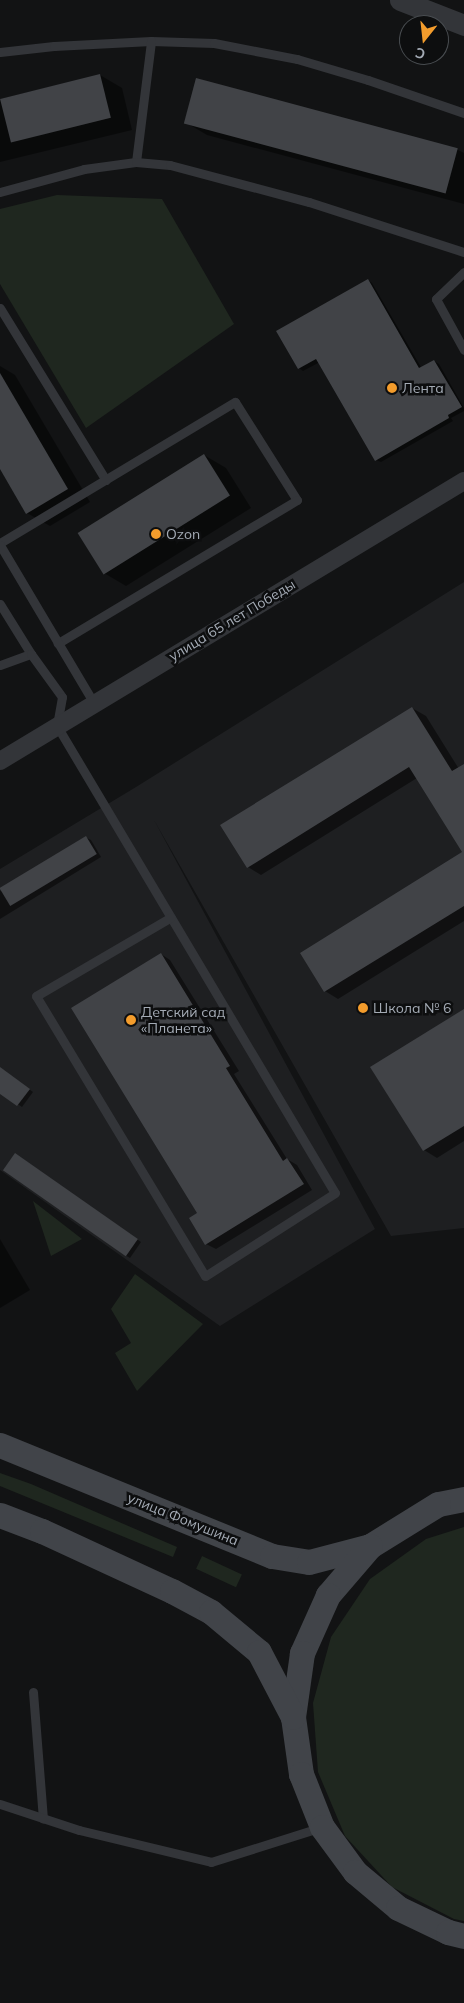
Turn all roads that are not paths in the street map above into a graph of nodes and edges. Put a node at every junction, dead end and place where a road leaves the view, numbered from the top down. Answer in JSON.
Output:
{"nodes":[{"id":1,"x":400,"y":0,"type":"edge"},
{"id":2,"x":464,"y":25,"type":"edge"},
{"id":3,"x":151,"y":41,"type":"junction"},
{"id":4,"x":0,"y":52,"type":"edge"},
{"id":5,"x":464,"y":113,"type":"edge"},
{"id":6,"x":136,"y":162,"type":"junction"},
{"id":7,"x":0,"y":192,"type":"edge"},
{"id":8,"x":464,"y":252,"type":"edge"},
{"id":9,"x":464,"y":272,"type":"edge"},
{"id":10,"x":0,"y":308,"type":"edge"},
{"id":11,"x":464,"y":350,"type":"edge"},
{"id":12,"x":106,"y":480,"type":"junction"},
{"id":13,"x":464,"y":481,"type":"edge"},
{"id":14,"x":0,"y":544,"type":"edge"},
{"id":15,"x":0,"y":604,"type":"edge"},
{"id":16,"x":58,"y":643,"type":"junction"},
{"id":17,"x":31,"y":654,"type":"junction"},
{"id":18,"x":0,"y":665,"type":"edge"},
{"id":19,"x":94,"y":703,"type":"junction"},
{"id":20,"x":57,"y":726,"type":"junction"},
{"id":21,"x":0,"y":761,"type":"edge"},
{"id":22,"x":171,"y":917,"type":"junction"},
{"id":23,"x":0,"y":1445,"type":"edge"},
{"id":24,"x":464,"y":1499,"type":"edge"},
{"id":25,"x":0,"y":1515,"type":"edge"},
{"id":26,"x":370,"y":1546,"type":"junction"},
{"id":27,"x":33,"y":1692,"type":"dead end"},
{"id":28,"x":293,"y":1717,"type":"junction"},
{"id":29,"x":0,"y":1804,"type":"edge"},
{"id":30,"x":43,"y":1819,"type":"junction"},
{"id":31,"x":322,"y":1827,"type":"junction"},
{"id":32,"x":464,"y":1936,"type":"edge"}],
"edges":[{"from":1,"to":2,"type":"street"},
{"from":3,"to":4,"type":"lane"},
{"from":3,"to":5,"type":"lane"},
{"from":3,"to":6,"type":"lane"},
{"from":6,"to":7,"type":"lane"},
{"from":6,"to":8,"type":"lane"},
{"from":9,"to":11,"type":"lane"},
{"from":10,"to":12,"type":"lane"},
{"from":12,"to":14,"type":"lane"},
{"from":12,"to":16,"type":"lane"},
{"from":13,"to":19,"type":"street","name":"улица 65 лет Победы"},
{"from":14,"to":16,"type":"lane"},
{"from":15,"to":17,"type":"lane"},
{"from":16,"to":19,"type":"lane"},
{"from":17,"to":18,"type":"lane"},
{"from":17,"to":20,"type":"lane"},
{"from":19,"to":20,"type":"street","name":"улица 65 лет Победы"},
{"from":20,"to":21,"type":"street","name":"улица 65 лет Победы"},
{"from":20,"to":22,"type":"lane"},
{"from":22,"to":22,"type":"lane"},
{"from":23,"to":26,"type":"main road","name":"улица Фомушина"},
{"from":24,"to":26,"type":"main road"},
{"from":25,"to":28,"type":"main road"},
{"from":26,"to":28,"type":"main road"},
{"from":27,"to":30,"type":"lane"},
{"from":28,"to":31,"type":"main road"},
{"from":29,"to":30,"type":"lane"},
{"from":30,"to":31,"type":"lane"},
{"from":31,"to":32,"type":"main road"}]}
